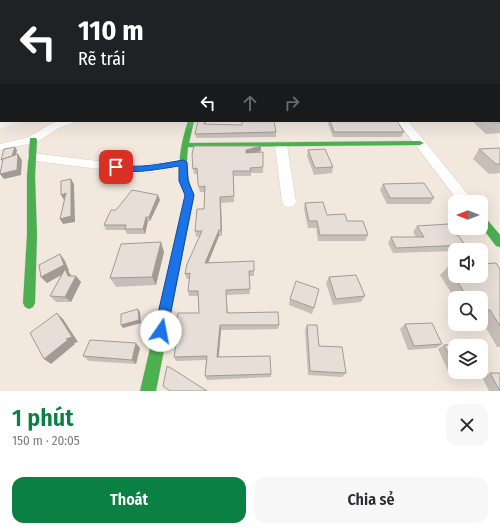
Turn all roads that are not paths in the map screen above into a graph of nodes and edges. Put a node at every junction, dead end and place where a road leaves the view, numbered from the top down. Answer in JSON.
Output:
{"nodes":[{"id":1,"x":66,"y":122,"type":"edge"},
{"id":2,"x":191,"y":122,"type":"edge"},
{"id":3,"x":403,"y":122,"type":"edge"},
{"id":4,"x":33,"y":140,"type":"junction"},
{"id":5,"x":420,"y":143,"type":"junction"},
{"id":6,"x":185,"y":145,"type":"junction"},
{"id":7,"x":281,"y":145,"type":"junction"},
{"id":8,"x":0,"y":147,"type":"edge"},
{"id":9,"x":32,"y":157,"type":"junction"},
{"id":10,"x":183,"y":162,"type":"junction"},
{"id":11,"x":461,"y":195,"type":"edge"},
{"id":12,"x":289,"y":202,"type":"dead end"},
{"id":13,"x":488,"y":227,"type":"edge"},
{"id":14,"x":500,"y":242,"type":"edge"},
{"id":15,"x":29,"y":303,"type":"dead end"},
{"id":16,"x":148,"y":391,"type":"edge"}],
"edges":[{"from":1,"to":4,"type":"street"},
{"from":2,"to":6,"type":"street"},
{"from":3,"to":5,"type":"street"},
{"from":4,"to":8,"type":"street"},
{"from":4,"to":9,"type":"street"},
{"from":5,"to":7,"type":"street"},
{"from":5,"to":11,"type":"street"},
{"from":6,"to":7,"type":"street"},
{"from":6,"to":10,"type":"street"},
{"from":7,"to":12,"type":"street"},
{"from":9,"to":10,"type":"street"},
{"from":9,"to":15,"type":"street"},
{"from":10,"to":16,"type":"street"},
{"from":13,"to":14,"type":"street"}]}
